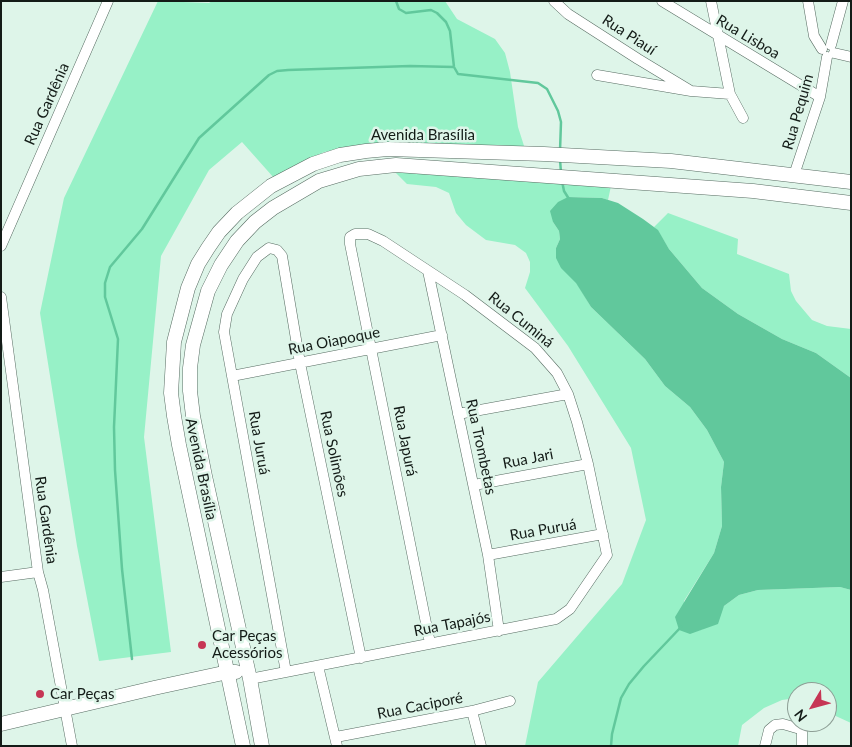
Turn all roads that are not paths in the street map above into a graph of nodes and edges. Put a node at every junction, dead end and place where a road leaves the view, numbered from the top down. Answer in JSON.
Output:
{"nodes":[{"id":1,"x":108,"y":1,"type":"edge"},
{"id":2,"x":554,"y":1,"type":"edge"},
{"id":3,"x":662,"y":1,"type":"edge"},
{"id":4,"x":711,"y":1,"type":"edge"},
{"id":5,"x":808,"y":1,"type":"edge"},
{"id":6,"x":843,"y":1,"type":"edge"},
{"id":7,"x":718,"y":36,"type":"junction"},
{"id":8,"x":829,"y":51,"type":"junction"},
{"id":9,"x":851,"y":57,"type":"edge"},
{"id":10,"x":597,"y":75,"type":"dead end"},
{"id":11,"x":691,"y":91,"type":"junction"},
{"id":12,"x":730,"y":94,"type":"junction"},
{"id":13,"x":820,"y":97,"type":"junction"},
{"id":14,"x":743,"y":118,"type":"dead end"},
{"id":15,"x":794,"y":175,"type":"junction"},
{"id":16,"x":851,"y":182,"type":"edge"},
{"id":17,"x":851,"y":203,"type":"edge"},
{"id":18,"x":350,"y":244,"type":"joint"},
{"id":19,"x":1,"y":246,"type":"edge"},
{"id":20,"x":282,"y":256,"type":"joint"},
{"id":21,"x":428,"y":271,"type":"junction"},
{"id":22,"x":1,"y":297,"type":"edge"},
{"id":23,"x":442,"y":335,"type":"junction"},
{"id":24,"x":372,"y":348,"type":"junction"},
{"id":25,"x":300,"y":363,"type":"junction"},
{"id":26,"x":232,"y":376,"type":"junction"},
{"id":27,"x":568,"y":394,"type":"junction"},
{"id":28,"x":458,"y":414,"type":"junction"},
{"id":29,"x":588,"y":464,"type":"junction"},
{"id":30,"x":474,"y":485,"type":"junction"},
{"id":31,"x":603,"y":534,"type":"junction"},
{"id":32,"x":488,"y":555,"type":"junction"},
{"id":33,"x":38,"y":572,"type":"junction"},
{"id":34,"x":1,"y":577,"type":"edge"},
{"id":35,"x":499,"y":630,"type":"junction"},
{"id":36,"x":430,"y":644,"type":"junction"},
{"id":37,"x":361,"y":658,"type":"junction"},
{"id":38,"x":318,"y":666,"type":"junction"},
{"id":39,"x":228,"y":672,"type":"junction"},
{"id":40,"x":286,"y":672,"type":"junction"},
{"id":41,"x":250,"y":679,"type":"junction"},
{"id":42,"x":510,"y":701,"type":"dead end"},
{"id":43,"x":65,"y":709,"type":"junction"},
{"id":44,"x":472,"y":711,"type":"junction"},
{"id":45,"x":1,"y":724,"type":"edge"},
{"id":46,"x":337,"y":742,"type":"edge"},
{"id":47,"x":260,"y":745,"type":"edge"},
{"id":48,"x":72,"y":746,"type":"edge"},
{"id":49,"x":243,"y":746,"type":"edge"},
{"id":50,"x":481,"y":746,"type":"edge"},
{"id":51,"x":765,"y":746,"type":"edge"},
{"id":52,"x":802,"y":746,"type":"edge"}],
"edges":[{"from":1,"to":19,"type":"street","name":"Rua Gardênia"},
{"from":2,"to":11,"type":"street","name":"Rua Piauí"},
{"from":3,"to":7,"type":"street","name":"Rua Lisboa"},
{"from":4,"to":7,"type":"street"},
{"from":5,"to":8,"type":"street"},
{"from":6,"to":8,"type":"street","name":"Rua Pequim"},
{"from":7,"to":12,"type":"street"},
{"from":7,"to":13,"type":"street","name":"Rua Lisboa"},
{"from":8,"to":9,"type":"street"},
{"from":8,"to":13,"type":"street","name":"Rua Pequim"},
{"from":10,"to":11,"type":"street"},
{"from":11,"to":12,"type":"street"},
{"from":12,"to":14,"type":"street"},
{"from":13,"to":15,"type":"street","name":"Rua Pequim"},
{"from":15,"to":16,"type":"street","name":"Avenida Brasília"},
{"from":15,"to":39,"type":"street","name":"Avenida Brasília"},
{"from":17,"to":41,"type":"street","name":"Avenida Brasília"},
{"from":18,"to":21,"type":"street","name":"Rua Cuminá"},
{"from":18,"to":24,"type":"street","name":"Rua Japurá"},
{"from":20,"to":25,"type":"street","name":"Rua Solimões"},
{"from":20,"to":26,"type":"street","name":"Rua Juruá"},
{"from":21,"to":23,"type":"street","name":"Rua Trombetas"},
{"from":21,"to":27,"type":"street","name":"Rua Cuminá"},
{"from":22,"to":33,"type":"street","name":"Rua Gardênia"},
{"from":23,"to":24,"type":"street","name":"Rua Oiapoque"},
{"from":23,"to":28,"type":"street","name":"Rua Trombetas"},
{"from":24,"to":25,"type":"street","name":"Rua Oiapoque"},
{"from":24,"to":36,"type":"street","name":"Rua Japurá"},
{"from":25,"to":26,"type":"street","name":"Rua Oiapoque"},
{"from":25,"to":37,"type":"street","name":"Rua Solimões"},
{"from":26,"to":40,"type":"street","name":"Rua Juruá"},
{"from":27,"to":28,"type":"street"},
{"from":27,"to":29,"type":"street","name":"Rua Cuminá"},
{"from":28,"to":30,"type":"street","name":"Rua Trombetas"},
{"from":29,"to":30,"type":"street","name":"Rua Jari"},
{"from":29,"to":31,"type":"street","name":"Rua Cuminá"},
{"from":30,"to":32,"type":"street","name":"Rua Trombetas"},
{"from":31,"to":32,"type":"street","name":"Rua Puruá"},
{"from":31,"to":35,"type":"street","name":"Rua Tapajós"},
{"from":32,"to":35,"type":"street","name":"Rua Trombetas"},
{"from":33,"to":34,"type":"street"},
{"from":33,"to":43,"type":"street","name":"Rua Gardênia"},
{"from":35,"to":36,"type":"street","name":"Rua Tapajós"},
{"from":36,"to":37,"type":"street","name":"Rua Tapajós"},
{"from":37,"to":38,"type":"street","name":"Rua Tapajós"},
{"from":38,"to":40,"type":"street","name":"Rua Tapajós"},
{"from":38,"to":46,"type":"street"},
{"from":39,"to":41,"type":"street"},
{"from":39,"to":43,"type":"street"},
{"from":39,"to":49,"type":"street","name":"Avenida Brasília"},
{"from":40,"to":41,"type":"street","name":"Rua Tapajós"},
{"from":41,"to":47,"type":"street","name":"Avenida Brasília"},
{"from":42,"to":44,"type":"street","name":"Rua Caciporé"},
{"from":43,"to":45,"type":"street"},
{"from":43,"to":48,"type":"street","name":"Rua Gardênia"},
{"from":44,"to":46,"type":"street","name":"Rua Caciporé"},
{"from":44,"to":50,"type":"street"},
{"from":51,"to":52,"type":"street"}]}
